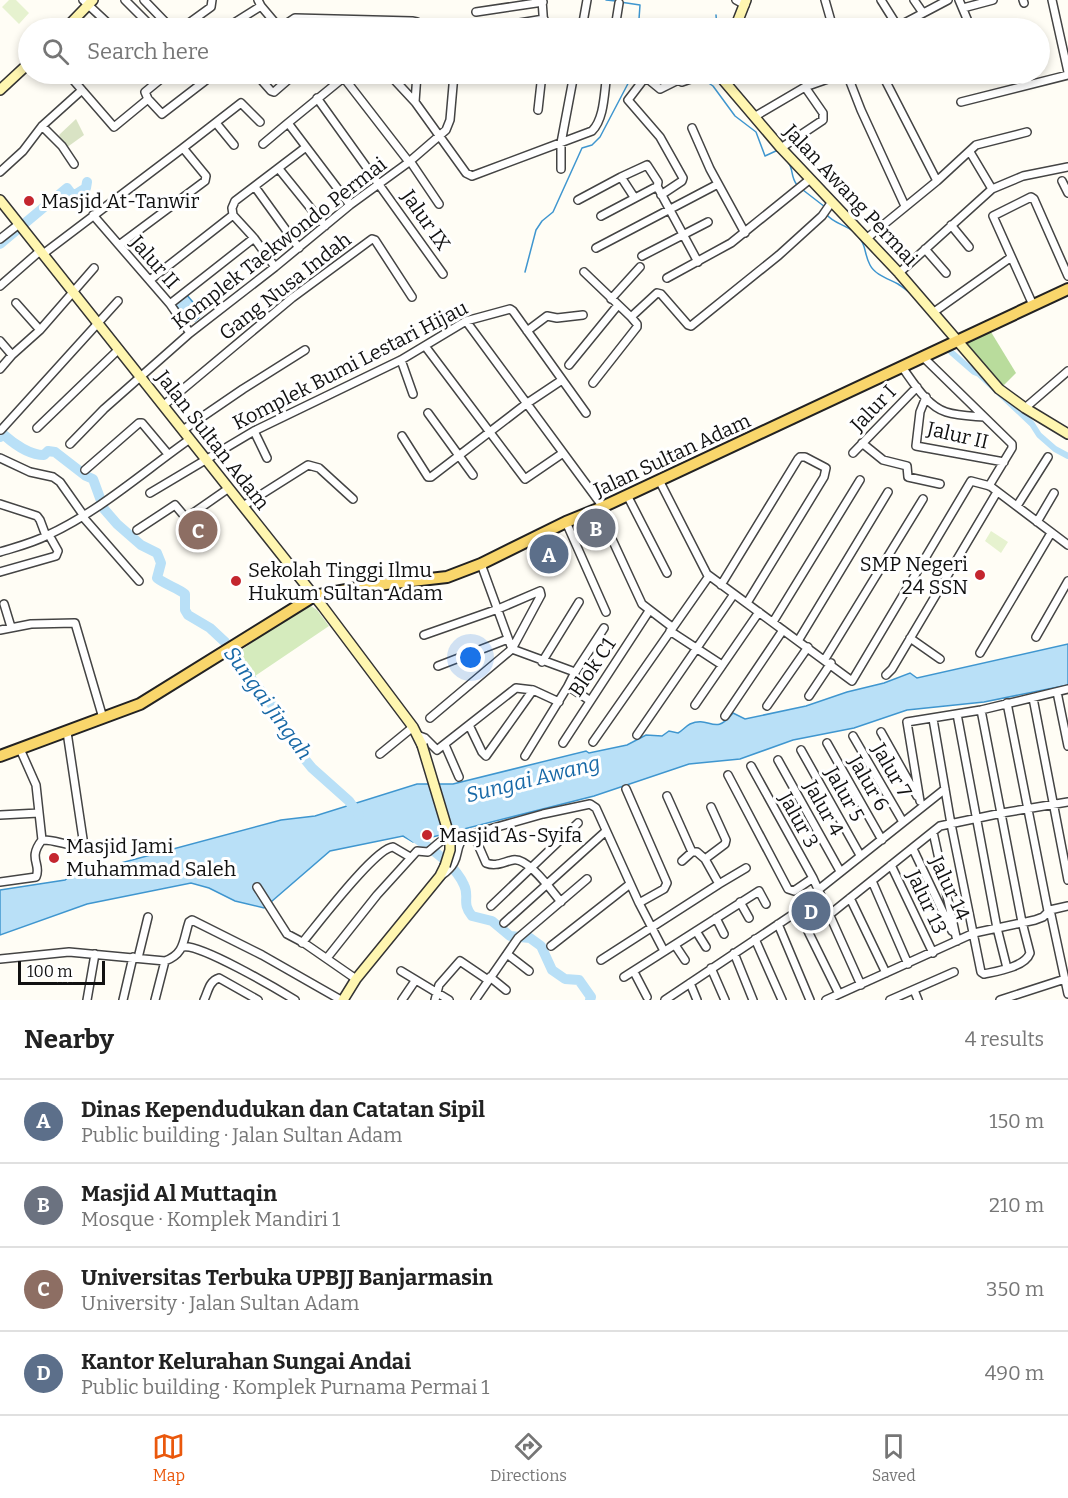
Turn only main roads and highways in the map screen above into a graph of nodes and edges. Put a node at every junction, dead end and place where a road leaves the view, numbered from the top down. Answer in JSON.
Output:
{"nodes":[{"id":1,"x":1068,"y":290,"type":"edge"},
{"id":2,"x":0,"y":756,"type":"edge"}],
"edges":[{"from":1,"to":2,"type":"main road","name":"Jalan Sultan Adam"}]}
